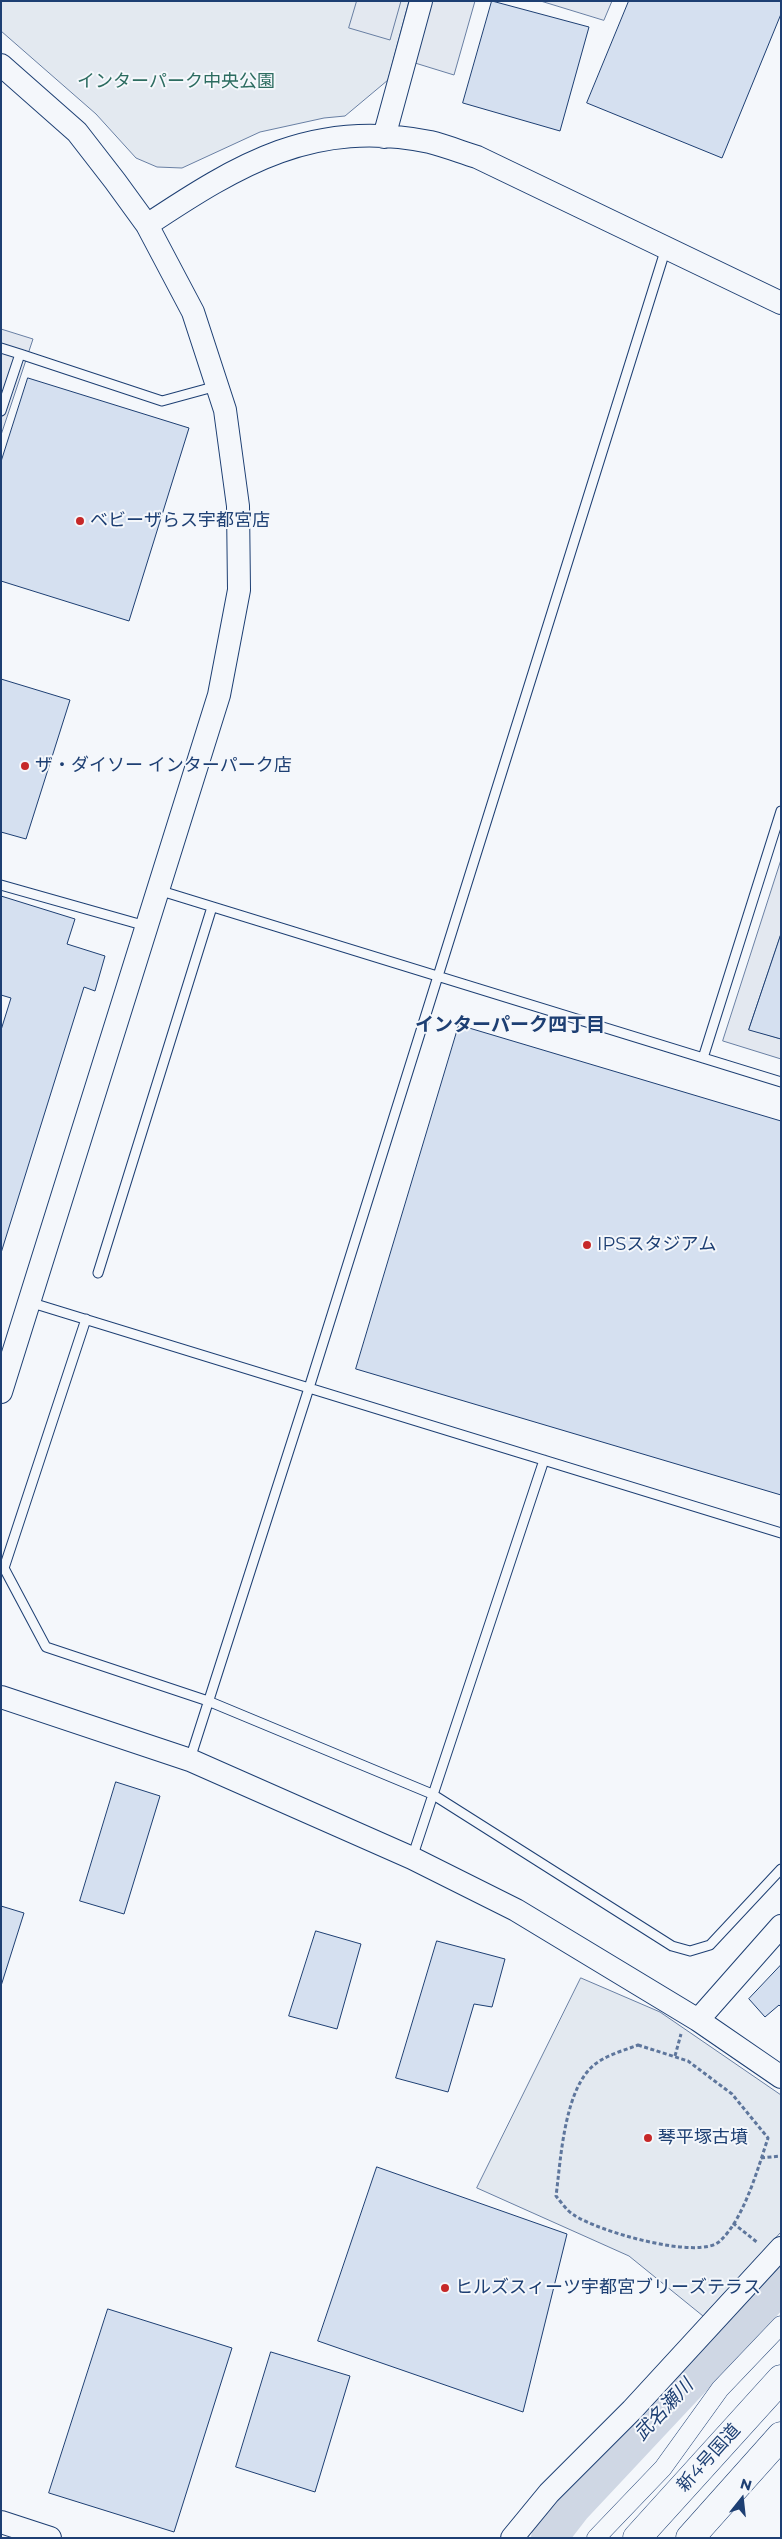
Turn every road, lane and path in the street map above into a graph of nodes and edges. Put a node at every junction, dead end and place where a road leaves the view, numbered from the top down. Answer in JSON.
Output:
{"nodes":[{"id":1,"x":421,"y":1,"type":"edge"},
{"id":2,"x":1,"y":66,"type":"edge"},
{"id":3,"x":384,"y":137,"type":"junction"},
{"id":4,"x":147,"y":225,"type":"junction"},
{"id":5,"x":666,"y":248,"type":"junction"},
{"id":6,"x":781,"y":303,"type":"edge"},
{"id":7,"x":1,"y":348,"type":"edge"},
{"id":8,"x":20,"y":354,"type":"junction"},
{"id":9,"x":217,"y":386,"type":"junction"},
{"id":10,"x":1,"y":411,"type":"edge"},
{"id":11,"x":781,"y":811,"type":"edge"},
{"id":12,"x":1,"y":885,"type":"edge"},
{"id":13,"x":158,"y":890,"type":"junction"},
{"id":14,"x":212,"y":907,"type":"junction"},
{"id":15,"x":146,"y":926,"type":"junction"},
{"id":16,"x":438,"y":976,"type":"junction"},
{"id":17,"x":703,"y":1058,"type":"junction"},
{"id":18,"x":781,"y":1082,"type":"edge"},
{"id":19,"x":98,"y":1273,"type":"dead end"},
{"id":20,"x":29,"y":1302,"type":"junction"},
{"id":21,"x":86,"y":1319,"type":"junction"},
{"id":22,"x":309,"y":1388,"type":"junction"},
{"id":23,"x":1,"y":1392,"type":"edge"},
{"id":24,"x":544,"y":1460,"type":"junction"},
{"id":25,"x":781,"y":1533,"type":"edge"},
{"id":26,"x":1,"y":1697,"type":"edge"},
{"id":27,"x":208,"y":1702,"type":"junction"},
{"id":28,"x":190,"y":1760,"type":"junction"},
{"id":29,"x":432,"y":1794,"type":"junction"},
{"id":30,"x":412,"y":1858,"type":"junction"},
{"id":31,"x":781,"y":1869,"type":"edge"},
{"id":32,"x":781,"y":1926,"type":"edge"},
{"id":33,"x":698,"y":2020,"type":"junction"},
{"id":34,"x":781,"y":2077,"type":"edge"},
{"id":35,"x":781,"y":2156,"type":"edge"},
{"id":36,"x":761,"y":2158,"type":"junction"},
{"id":37,"x":733,"y":2222,"type":"junction"},
{"id":38,"x":777,"y":2252,"type":"edge"},
{"id":39,"x":781,"y":2325,"type":"edge"},
{"id":40,"x":781,"y":2378,"type":"edge"},
{"id":41,"x":781,"y":2436,"type":"edge"},
{"id":42,"x":1,"y":2522,"type":"edge"},
{"id":43,"x":50,"y":2538,"type":"edge"},
{"id":44,"x":512,"y":2538,"type":"edge"},
{"id":45,"x":596,"y":2538,"type":"edge"},
{"id":46,"x":637,"y":2538,"type":"edge"},
{"id":47,"x":690,"y":2538,"type":"edge"}],
"edges":[{"from":1,"to":3,"type":"street"},
{"from":2,"to":4,"type":"street"},
{"from":3,"to":4,"type":"street"},
{"from":3,"to":5,"type":"street"},
{"from":4,"to":9,"type":"street"},
{"from":5,"to":6,"type":"street"},
{"from":5,"to":16,"type":"lane"},
{"from":7,"to":8,"type":"lane"},
{"from":8,"to":9,"type":"lane"},
{"from":8,"to":10,"type":"lane"},
{"from":9,"to":13,"type":"street"},
{"from":11,"to":17,"type":"lane"},
{"from":12,"to":15,"type":"lane"},
{"from":13,"to":14,"type":"lane"},
{"from":13,"to":15,"type":"street"},
{"from":14,"to":16,"type":"lane"},
{"from":14,"to":19,"type":"lane"},
{"from":15,"to":20,"type":"street"},
{"from":16,"to":17,"type":"lane"},
{"from":16,"to":22,"type":"lane"},
{"from":17,"to":18,"type":"lane"},
{"from":20,"to":21,"type":"lane"},
{"from":20,"to":23,"type":"street"},
{"from":21,"to":22,"type":"lane"},
{"from":21,"to":27,"type":"lane"},
{"from":22,"to":24,"type":"lane"},
{"from":22,"to":27,"type":"lane"},
{"from":24,"to":25,"type":"lane"},
{"from":24,"to":29,"type":"lane"},
{"from":26,"to":28,"type":"street"},
{"from":27,"to":28,"type":"lane"},
{"from":27,"to":29,"type":"lane"},
{"from":28,"to":30,"type":"street"},
{"from":29,"to":30,"type":"lane"},
{"from":29,"to":31,"type":"lane"},
{"from":30,"to":33,"type":"street"},
{"from":32,"to":33,"type":"street"},
{"from":33,"to":34,"type":"street"},
{"from":35,"to":36,"type":"path"},
{"from":36,"to":37,"type":"path"},
{"from":36,"to":37,"type":"path"},
{"from":37,"to":38,"type":"path"},
{"from":38,"to":44,"type":"street"},
{"from":39,"to":45,"type":"street"},
{"from":40,"to":46,"type":"highway","name":"新4号国道"},
{"from":41,"to":47,"type":"highway"},
{"from":42,"to":43,"type":"street"}]}
